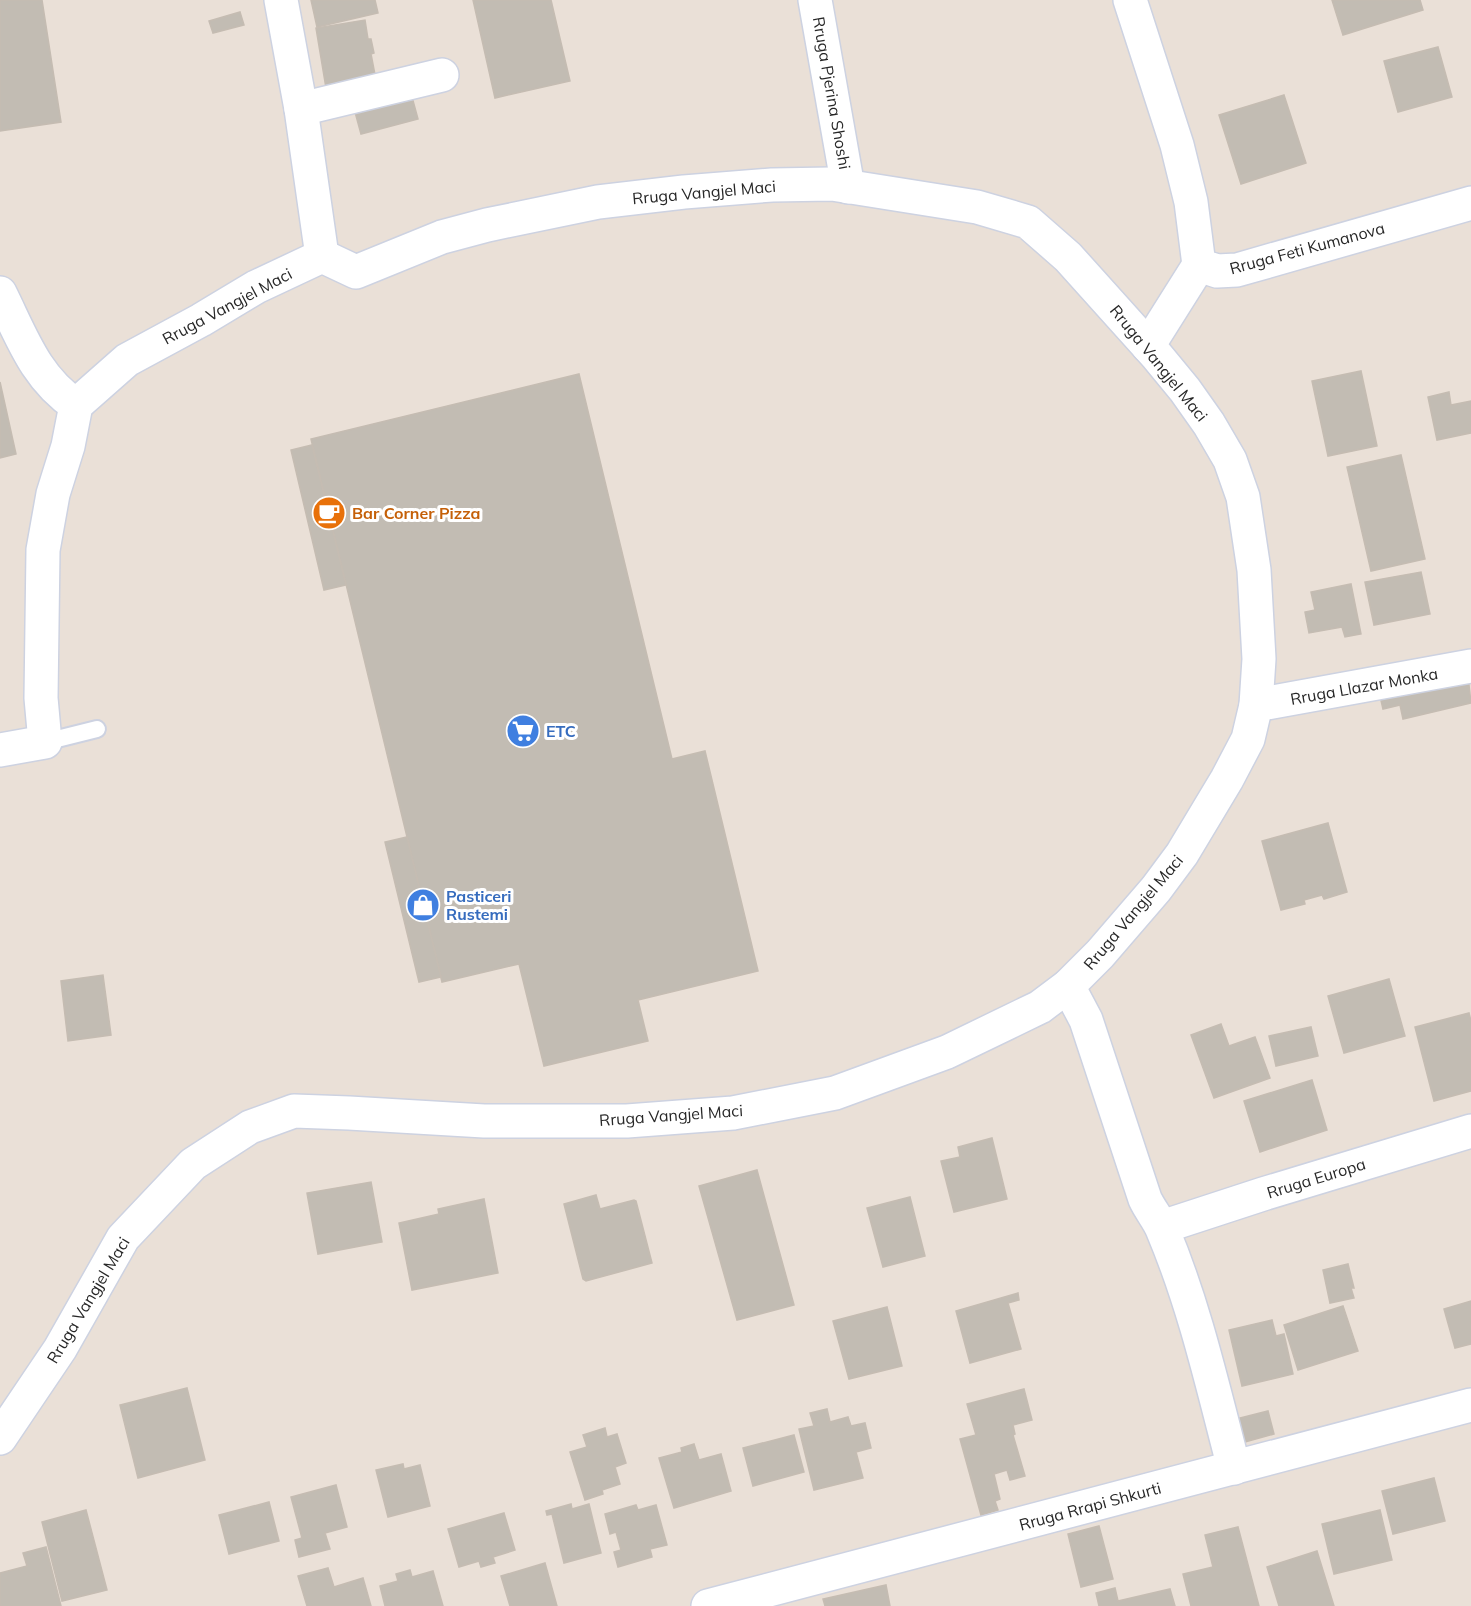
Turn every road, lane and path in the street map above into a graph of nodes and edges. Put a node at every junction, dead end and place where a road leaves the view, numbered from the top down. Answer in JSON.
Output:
{"nodes":[{"id":1,"x":281,"y":0,"type":"edge"},
{"id":2,"x":815,"y":0,"type":"edge"},
{"id":3,"x":1130,"y":0,"type":"edge"},
{"id":4,"x":442,"y":75,"type":"dead end"},
{"id":5,"x":301,"y":109,"type":"junction"},
{"id":6,"x":848,"y":187,"type":"junction"},
{"id":7,"x":1471,"y":203,"type":"edge"},
{"id":8,"x":322,"y":256,"type":"junction"},
{"id":9,"x":1199,"y":265,"type":"junction"},
{"id":10,"x":0,"y":293,"type":"edge"},
{"id":11,"x":1148,"y":346,"type":"junction"},
{"id":12,"x":76,"y":405,"type":"junction"},
{"id":13,"x":1471,"y":666,"type":"edge"},
{"id":14,"x":1256,"y":705,"type":"junction"},
{"id":15,"x":96,"y":729,"type":"dead end"},
{"id":16,"x":45,"y":742,"type":"junction"},
{"id":17,"x":0,"y":750,"type":"edge"},
{"id":18,"x":1068,"y":986,"type":"junction"},
{"id":19,"x":1471,"y":1131,"type":"edge"},
{"id":20,"x":1162,"y":1227,"type":"junction"},
{"id":21,"x":1471,"y":1405,"type":"edge"},
{"id":22,"x":0,"y":1438,"type":"edge"},
{"id":23,"x":1234,"y":1467,"type":"junction"},
{"id":24,"x":708,"y":1606,"type":"edge"}],
"edges":[{"from":1,"to":5,"type":"street"},
{"from":2,"to":6,"type":"street","name":"Rruga Pjerina Shoshi"},
{"from":3,"to":9,"type":"street"},
{"from":4,"to":5,"type":"street"},
{"from":5,"to":8,"type":"street"},
{"from":6,"to":8,"type":"street","name":"Rruga Vangjel Maci"},
{"from":6,"to":11,"type":"street","name":"Rruga Vangjel Maci"},
{"from":7,"to":9,"type":"street","name":"Rruga Feti Kumanova"},
{"from":8,"to":12,"type":"street","name":"Rruga Vangjel Maci"},
{"from":9,"to":11,"type":"street"},
{"from":10,"to":12,"type":"street"},
{"from":11,"to":14,"type":"street","name":"Rruga Vangjel Maci"},
{"from":12,"to":16,"type":"street"},
{"from":13,"to":14,"type":"street","name":"Rruga Llazar Monka"},
{"from":14,"to":18,"type":"street","name":"Rruga Vangjel Maci"},
{"from":15,"to":16,"type":"lane"},
{"from":16,"to":17,"type":"street"},
{"from":18,"to":20,"type":"street"},
{"from":18,"to":22,"type":"street","name":"Rruga Vangjel Maci"},
{"from":19,"to":20,"type":"street","name":"Rruga Europa"},
{"from":20,"to":23,"type":"street"},
{"from":21,"to":23,"type":"street","name":"Rruga Rrapi Shkurti"},
{"from":23,"to":24,"type":"street","name":"Rruga Rrapi Shkurti"}]}
